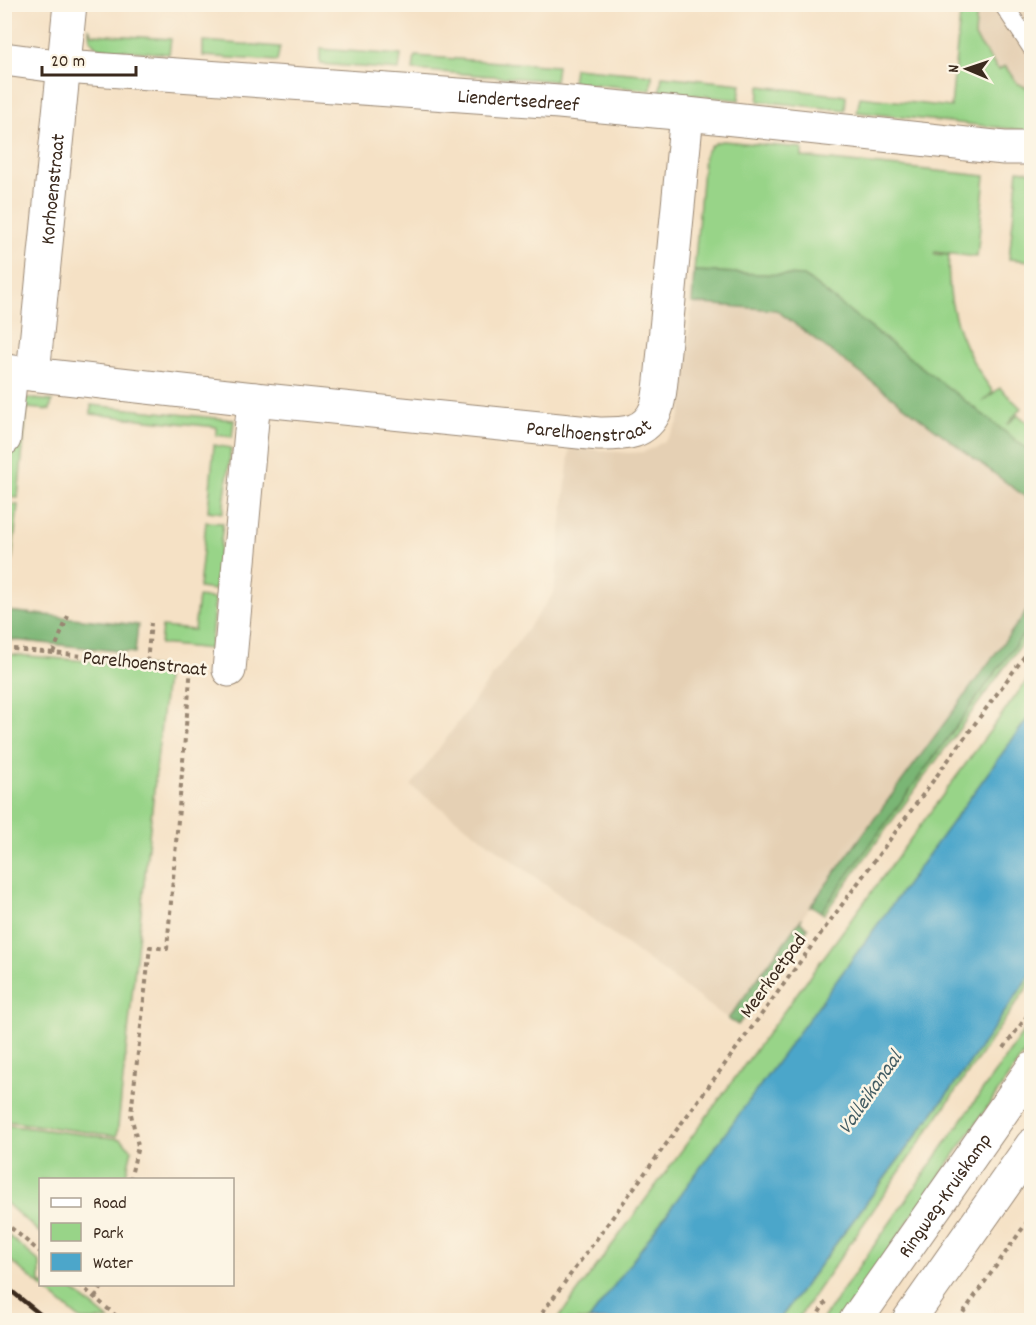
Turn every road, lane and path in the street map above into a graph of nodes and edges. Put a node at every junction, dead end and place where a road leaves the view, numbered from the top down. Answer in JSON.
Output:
{"nodes":[{"id":1,"x":70,"y":4,"type":"edge"},
{"id":2,"x":1003,"y":4,"type":"edge"},
{"id":3,"x":1032,"y":48,"type":"edge"},
{"id":4,"x":4,"y":59,"type":"edge"},
{"id":5,"x":64,"y":67,"type":"junction"},
{"id":6,"x":687,"y":114,"type":"junction"},
{"id":7,"x":1032,"y":148,"type":"edge"},
{"id":8,"x":16,"y":372,"type":"edge"},
{"id":9,"x":254,"y":399,"type":"junction"},
{"id":10,"x":4,"y":440,"type":"edge"},
{"id":11,"x":68,"y":616,"type":"dead end"},
{"id":12,"x":151,"y":623,"type":"dead end"},
{"id":13,"x":1032,"y":646,"type":"edge"},
{"id":14,"x":4,"y":648,"type":"edge"},
{"id":15,"x":53,"y":653,"type":"junction"},
{"id":16,"x":147,"y":662,"type":"junction"},
{"id":17,"x":191,"y":667,"type":"junction"},
{"id":18,"x":229,"y":670,"type":"joint"},
{"id":19,"x":1032,"y":1069,"type":"edge"},
{"id":20,"x":1032,"y":1145,"type":"edge"},
{"id":21,"x":130,"y":1178,"type":"edge"},
{"id":22,"x":1032,"y":1215,"type":"edge"},
{"id":23,"x":4,"y":1222,"type":"edge"},
{"id":24,"x":39,"y":1251,"type":"edge"},
{"id":25,"x":81,"y":1286,"type":"edge"},
{"id":26,"x":103,"y":1286,"type":"edge"},
{"id":27,"x":95,"y":1298,"type":"junction"},
{"id":28,"x":121,"y":1320,"type":"edge"},
{"id":29,"x":537,"y":1320,"type":"edge"},
{"id":30,"x":856,"y":1320,"type":"edge"},
{"id":31,"x":909,"y":1320,"type":"edge"},
{"id":32,"x":958,"y":1320,"type":"edge"}],
"edges":[{"from":1,"to":5,"type":"street","name":"Korhoenstraat"},
{"from":2,"to":3,"type":"lane"},
{"from":4,"to":5,"type":"street","name":"Liendertsedreef"},
{"from":5,"to":6,"type":"street","name":"Liendertsedreef"},
{"from":5,"to":8,"type":"street","name":"Korhoenstraat"},
{"from":6,"to":7,"type":"street","name":"Liendertsedreef"},
{"from":6,"to":9,"type":"street","name":"Parelhoenstraat"},
{"from":8,"to":9,"type":"street","name":"Parelhoenstraat"},
{"from":8,"to":10,"type":"street"},
{"from":9,"to":18,"type":"street","name":"Parelhoenstraat"},
{"from":11,"to":15,"type":"path"},
{"from":12,"to":16,"type":"path"},
{"from":13,"to":29,"type":"path","name":"Meerkoetpad"},
{"from":14,"to":15,"type":"path","name":"Parelhoenstraat"},
{"from":15,"to":16,"type":"path","name":"Parelhoenstraat"},
{"from":16,"to":17,"type":"path","name":"Parelhoenstraat"},
{"from":17,"to":18,"type":"path","name":"Parelhoenstraat"},
{"from":17,"to":21,"type":"path"},
{"from":19,"to":30,"type":"street","name":"Ringweg-Kruiskamp"},
{"from":20,"to":31,"type":"street"},
{"from":22,"to":32,"type":"path"},
{"from":23,"to":24,"type":"path"},
{"from":25,"to":27,"type":"path"},
{"from":26,"to":27,"type":"path"},
{"from":27,"to":28,"type":"path"}]}
